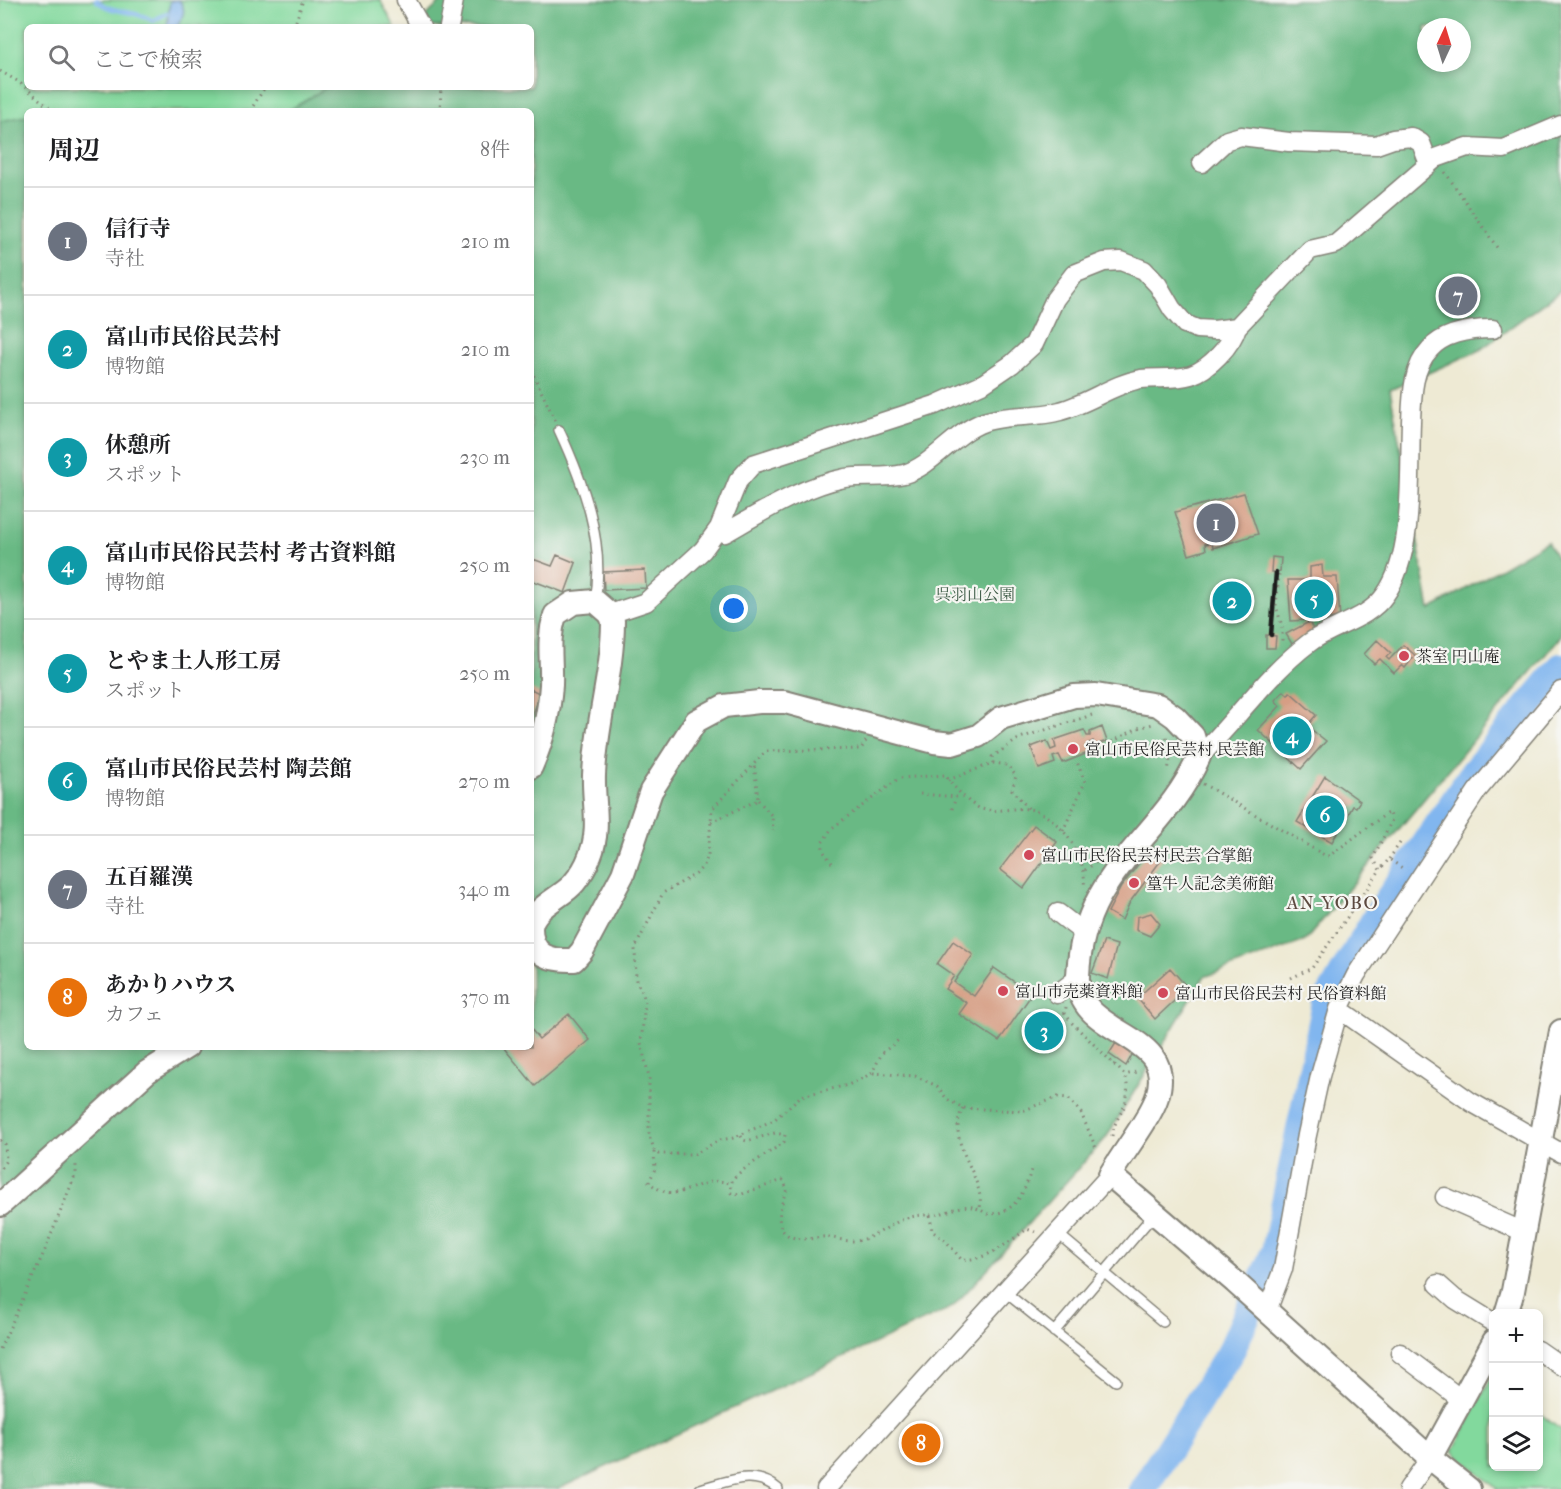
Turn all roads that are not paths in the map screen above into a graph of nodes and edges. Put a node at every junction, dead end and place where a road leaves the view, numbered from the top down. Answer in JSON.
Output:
{"nodes":[{"id":1,"x":406,"y":0,"type":"edge"},
{"id":2,"x":454,"y":0,"type":"edge"},
{"id":3,"x":419,"y":24,"type":"edge"},
{"id":4,"x":450,"y":24,"type":"edge"},
{"id":5,"x":1561,"y":125,"type":"edge"},
{"id":6,"x":1433,"y":161,"type":"junction"},
{"id":7,"x":1202,"y":163,"type":"dead end"},
{"id":8,"x":1237,"y":327,"type":"junction"},
{"id":9,"x":1493,"y":329,"type":"dead end"},
{"id":10,"x":559,"y":430,"type":"road end"},
{"id":11,"x":719,"y":528,"type":"junction"},
{"id":12,"x":603,"y":608,"type":"junction"},
{"id":13,"x":1561,"y":691,"type":"edge"},
{"id":14,"x":534,"y":759,"type":"edge"},
{"id":15,"x":1195,"y":766,"type":"junction"},
{"id":16,"x":1058,"y":913,"type":"dead end"},
{"id":17,"x":534,"y":920,"type":"edge"},
{"id":18,"x":1084,"y":933,"type":"junction"},
{"id":19,"x":534,"y":944,"type":"edge"},
{"id":20,"x":1078,"y":978,"type":"junction"},
{"id":21,"x":1057,"y":994,"type":"dead end"},
{"id":22,"x":1340,"y":1009,"type":"junction"},
{"id":23,"x":1561,"y":1031,"type":"edge"},
{"id":24,"x":164,"y":1050,"type":"edge"},
{"id":25,"x":182,"y":1050,"type":"edge"},
{"id":26,"x":147,"y":1072,"type":"junction"},
{"id":27,"x":1556,"y":1083,"type":"edge"},
{"id":28,"x":1540,"y":1143,"type":"junction"},
{"id":29,"x":1561,"y":1153,"type":"edge"},
{"id":30,"x":1114,"y":1168,"type":"junction"},
{"id":31,"x":1445,"y":1197,"type":"dead end"},
{"id":32,"x":0,"y":1204,"type":"edge"},
{"id":33,"x":1155,"y":1213,"type":"junction"},
{"id":34,"x":1524,"y":1232,"type":"junction"},
{"id":35,"x":1052,"y":1238,"type":"junction"},
{"id":36,"x":1104,"y":1273,"type":"junction"},
{"id":37,"x":1438,"y":1284,"type":"dead end"},
{"id":38,"x":1005,"y":1292,"type":"junction"},
{"id":39,"x":1508,"y":1309,"type":"edge"},
{"id":40,"x":1268,"y":1311,"type":"junction"},
{"id":41,"x":1489,"y":1320,"type":"edge"},
{"id":42,"x":1163,"y":1322,"type":"dead end"},
{"id":43,"x":1054,"y":1332,"type":"junction"},
{"id":44,"x":1489,"y":1350,"type":"edge"},
{"id":45,"x":1400,"y":1353,"type":"dead end"},
{"id":46,"x":1543,"y":1353,"type":"edge"},
{"id":47,"x":1561,"y":1366,"type":"edge"},
{"id":48,"x":1116,"y":1381,"type":"dead end"},
{"id":49,"x":1462,"y":1400,"type":"junction"},
{"id":50,"x":1430,"y":1458,"type":"junction"},
{"id":51,"x":700,"y":1489,"type":"edge"},
{"id":52,"x":778,"y":1489,"type":"edge"},
{"id":53,"x":826,"y":1489,"type":"edge"},
{"id":54,"x":1408,"y":1489,"type":"edge"},
{"id":55,"x":1469,"y":1489,"type":"edge"}],
"edges":[{"from":1,"to":3,"type":"street"},
{"from":2,"to":4,"type":"street"},
{"from":5,"to":6,"type":"street"},
{"from":6,"to":7,"type":"street"},
{"from":6,"to":8,"type":"street"},
{"from":8,"to":11,"type":"street"},
{"from":8,"to":11,"type":"street"},
{"from":9,"to":15,"type":"street"},
{"from":10,"to":12,"type":"lane"},
{"from":11,"to":12,"type":"street"},
{"from":12,"to":14,"type":"street"},
{"from":12,"to":17,"type":"street"},
{"from":13,"to":22,"type":"street"},
{"from":15,"to":18,"type":"street"},
{"from":15,"to":19,"type":"street"},
{"from":16,"to":18,"type":"street"},
{"from":18,"to":20,"type":"street"},
{"from":20,"to":21,"type":"street"},
{"from":20,"to":30,"type":"street"},
{"from":22,"to":28,"type":"street"},
{"from":22,"to":40,"type":"street"},
{"from":23,"to":27,"type":"street"},
{"from":24,"to":26,"type":"street"},
{"from":25,"to":26,"type":"street"},
{"from":26,"to":32,"type":"street"},
{"from":27,"to":28,"type":"street"},
{"from":28,"to":29,"type":"street"},
{"from":28,"to":34,"type":"street"},
{"from":30,"to":33,"type":"street"},
{"from":30,"to":35,"type":"street"},
{"from":31,"to":34,"type":"street"},
{"from":33,"to":36,"type":"lane"},
{"from":33,"to":40,"type":"street"},
{"from":34,"to":39,"type":"street"},
{"from":35,"to":36,"type":"lane"},
{"from":35,"to":38,"type":"street"},
{"from":36,"to":42,"type":"lane"},
{"from":36,"to":43,"type":"lane"},
{"from":37,"to":41,"type":"street"},
{"from":38,"to":43,"type":"lane"},
{"from":38,"to":53,"type":"street"},
{"from":40,"to":50,"type":"street"},
{"from":43,"to":48,"type":"lane"},
{"from":44,"to":49,"type":"street"},
{"from":45,"to":49,"type":"street"},
{"from":46,"to":47,"type":"street"},
{"from":49,"to":50,"type":"street"},
{"from":50,"to":54,"type":"street"},
{"from":50,"to":55,"type":"street"},
{"from":51,"to":52,"type":"lane"}]}
